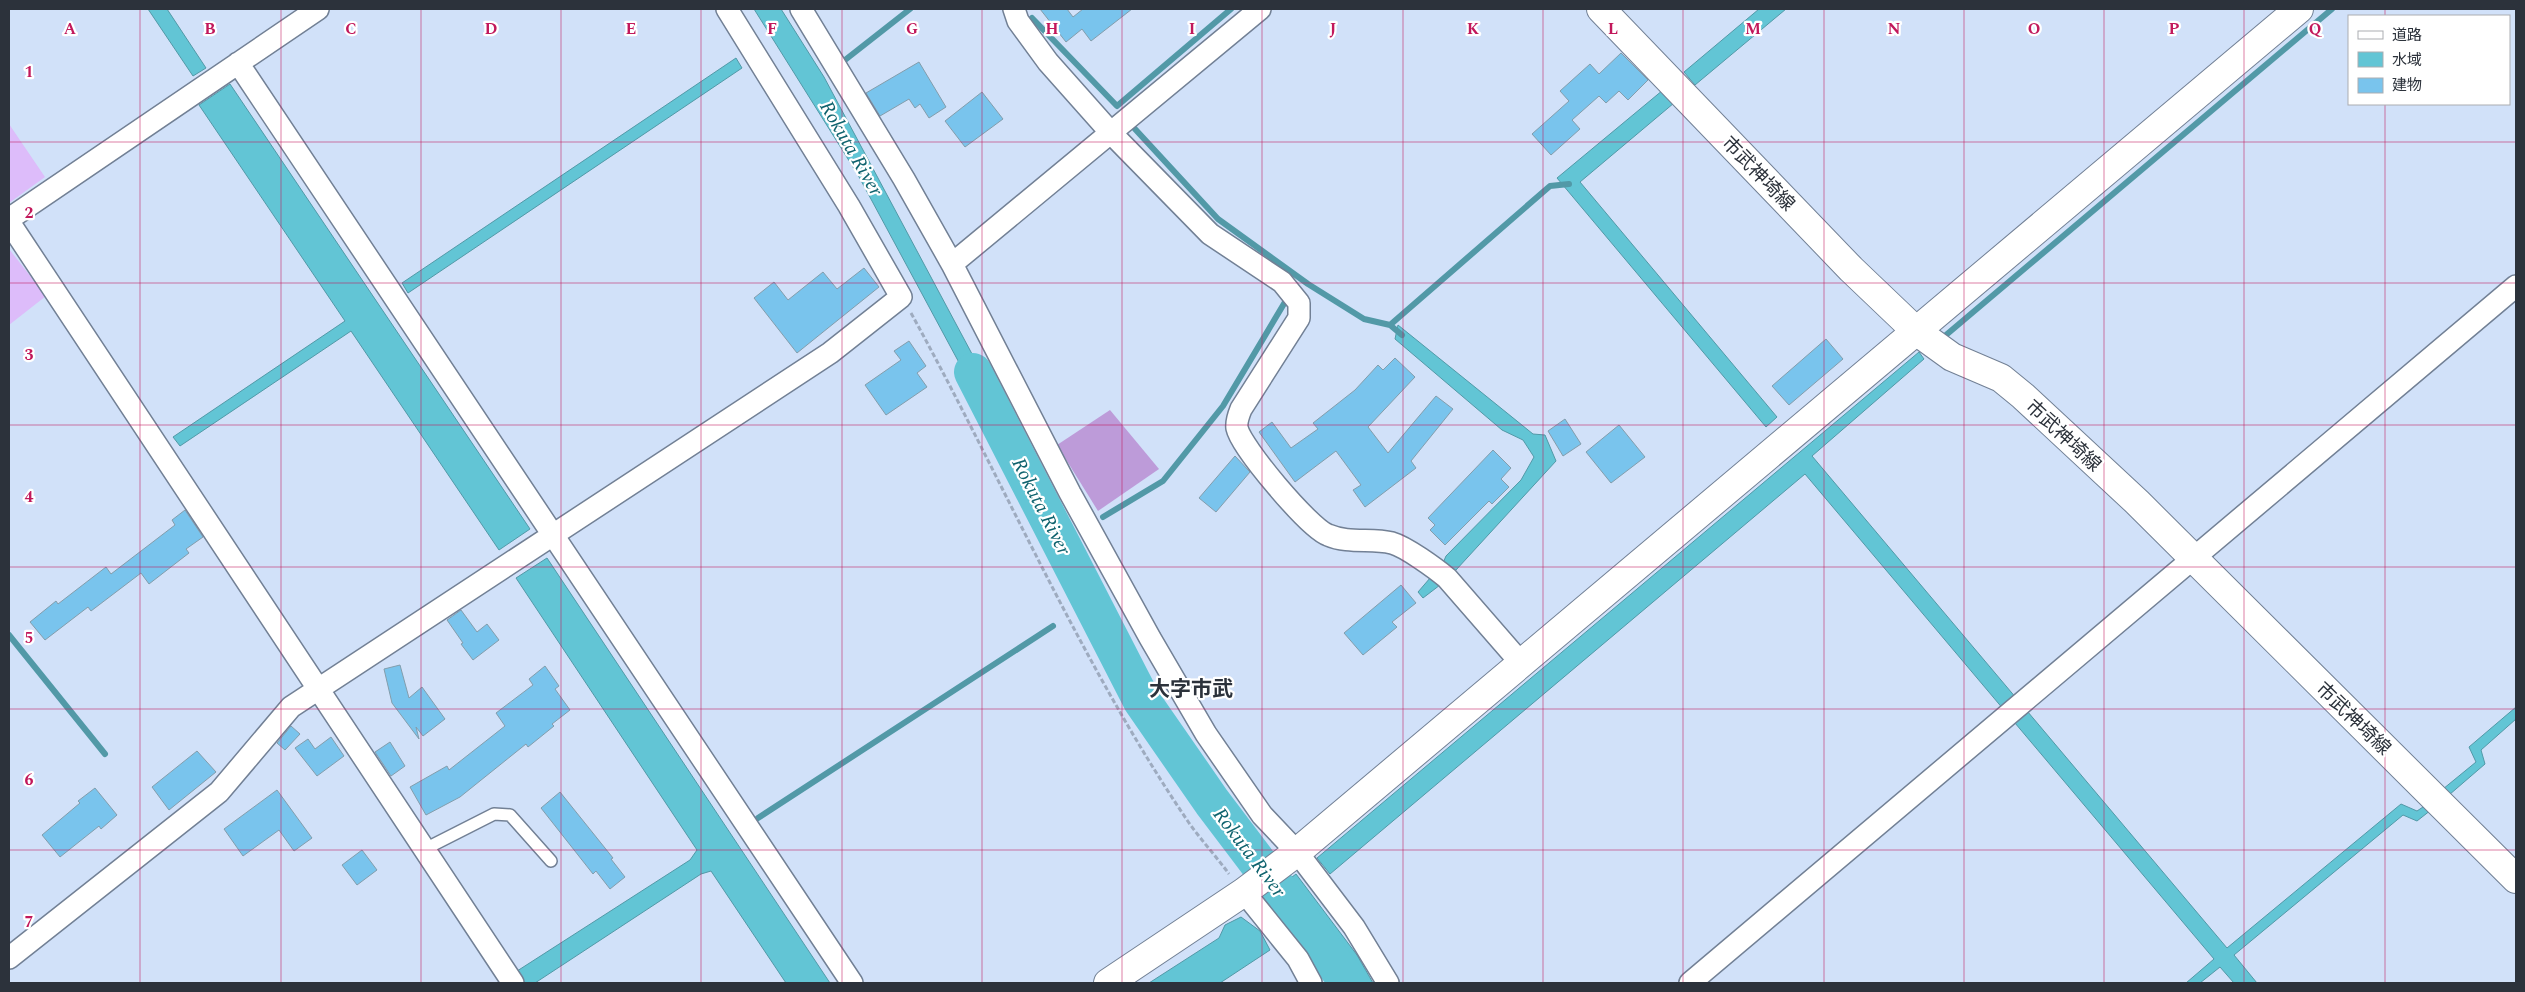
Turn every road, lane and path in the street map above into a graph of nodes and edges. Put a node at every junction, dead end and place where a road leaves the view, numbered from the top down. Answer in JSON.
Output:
{"nodes":[{"id":1,"x":318,"y":9,"type":"edge"},
{"id":2,"x":727,"y":9,"type":"edge"},
{"id":3,"x":801,"y":9,"type":"edge"},
{"id":4,"x":1014,"y":9,"type":"edge"},
{"id":5,"x":1260,"y":9,"type":"edge"},
{"id":6,"x":1601,"y":9,"type":"edge"},
{"id":7,"x":2299,"y":9,"type":"edge"},
{"id":8,"x":238,"y":64,"type":"junction"},
{"id":9,"x":1112,"y":134,"type":"junction"},
{"id":10,"x":9,"y":220,"type":"edge"},
{"id":11,"x":952,"y":264,"type":"junction"},
{"id":12,"x":2516,"y":286,"type":"edge"},
{"id":13,"x":901,"y":296,"type":"junction"},
{"id":14,"x":1916,"y":330,"type":"junction"},
{"id":15,"x":553,"y":534,"type":"junction"},
{"id":16,"x":2193,"y":560,"type":"junction"},
{"id":17,"x":1521,"y":663,"type":"junction"},
{"id":18,"x":317,"y":689,"type":"junction"},
{"id":19,"x":423,"y":850,"type":"junction"},
{"id":20,"x":1297,"y":852,"type":"junction"},
{"id":21,"x":551,"y":861,"type":"dead end"},
{"id":22,"x":2516,"y":879,"type":"edge"},
{"id":23,"x":1244,"y":892,"type":"junction"},
{"id":24,"x":9,"y":958,"type":"edge"},
{"id":25,"x":513,"y":983,"type":"edge"},
{"id":26,"x":852,"y":983,"type":"edge"},
{"id":27,"x":1108,"y":983,"type":"edge"},
{"id":28,"x":1311,"y":983,"type":"edge"},
{"id":29,"x":1388,"y":983,"type":"edge"},
{"id":30,"x":1690,"y":983,"type":"edge"}],
"edges":[{"from":1,"to":8,"type":"street"},
{"from":2,"to":13,"type":"street"},
{"from":3,"to":11,"type":"street"},
{"from":4,"to":9,"type":"street"},
{"from":5,"to":9,"type":"street"},
{"from":6,"to":14,"type":"street","name":"市武神埼線"},
{"from":7,"to":14,"type":"street"},
{"from":8,"to":10,"type":"street"},
{"from":8,"to":15,"type":"street"},
{"from":9,"to":11,"type":"street"},
{"from":9,"to":17,"type":"street"},
{"from":10,"to":18,"type":"street"},
{"from":11,"to":20,"type":"street"},
{"from":12,"to":16,"type":"street"},
{"from":13,"to":15,"type":"street"},
{"from":13,"to":23,"type":"path"},
{"from":14,"to":16,"type":"street","name":"市武神埼線"},
{"from":14,"to":17,"type":"street"},
{"from":15,"to":18,"type":"street"},
{"from":15,"to":26,"type":"street"},
{"from":16,"to":22,"type":"street","name":"市武神埼線"},
{"from":16,"to":30,"type":"street"},
{"from":17,"to":20,"type":"street"},
{"from":18,"to":19,"type":"street"},
{"from":18,"to":24,"type":"street"},
{"from":19,"to":21,"type":"lane"},
{"from":19,"to":25,"type":"street"},
{"from":20,"to":23,"type":"street"},
{"from":20,"to":29,"type":"street"},
{"from":23,"to":27,"type":"street"},
{"from":23,"to":28,"type":"street"}]}
